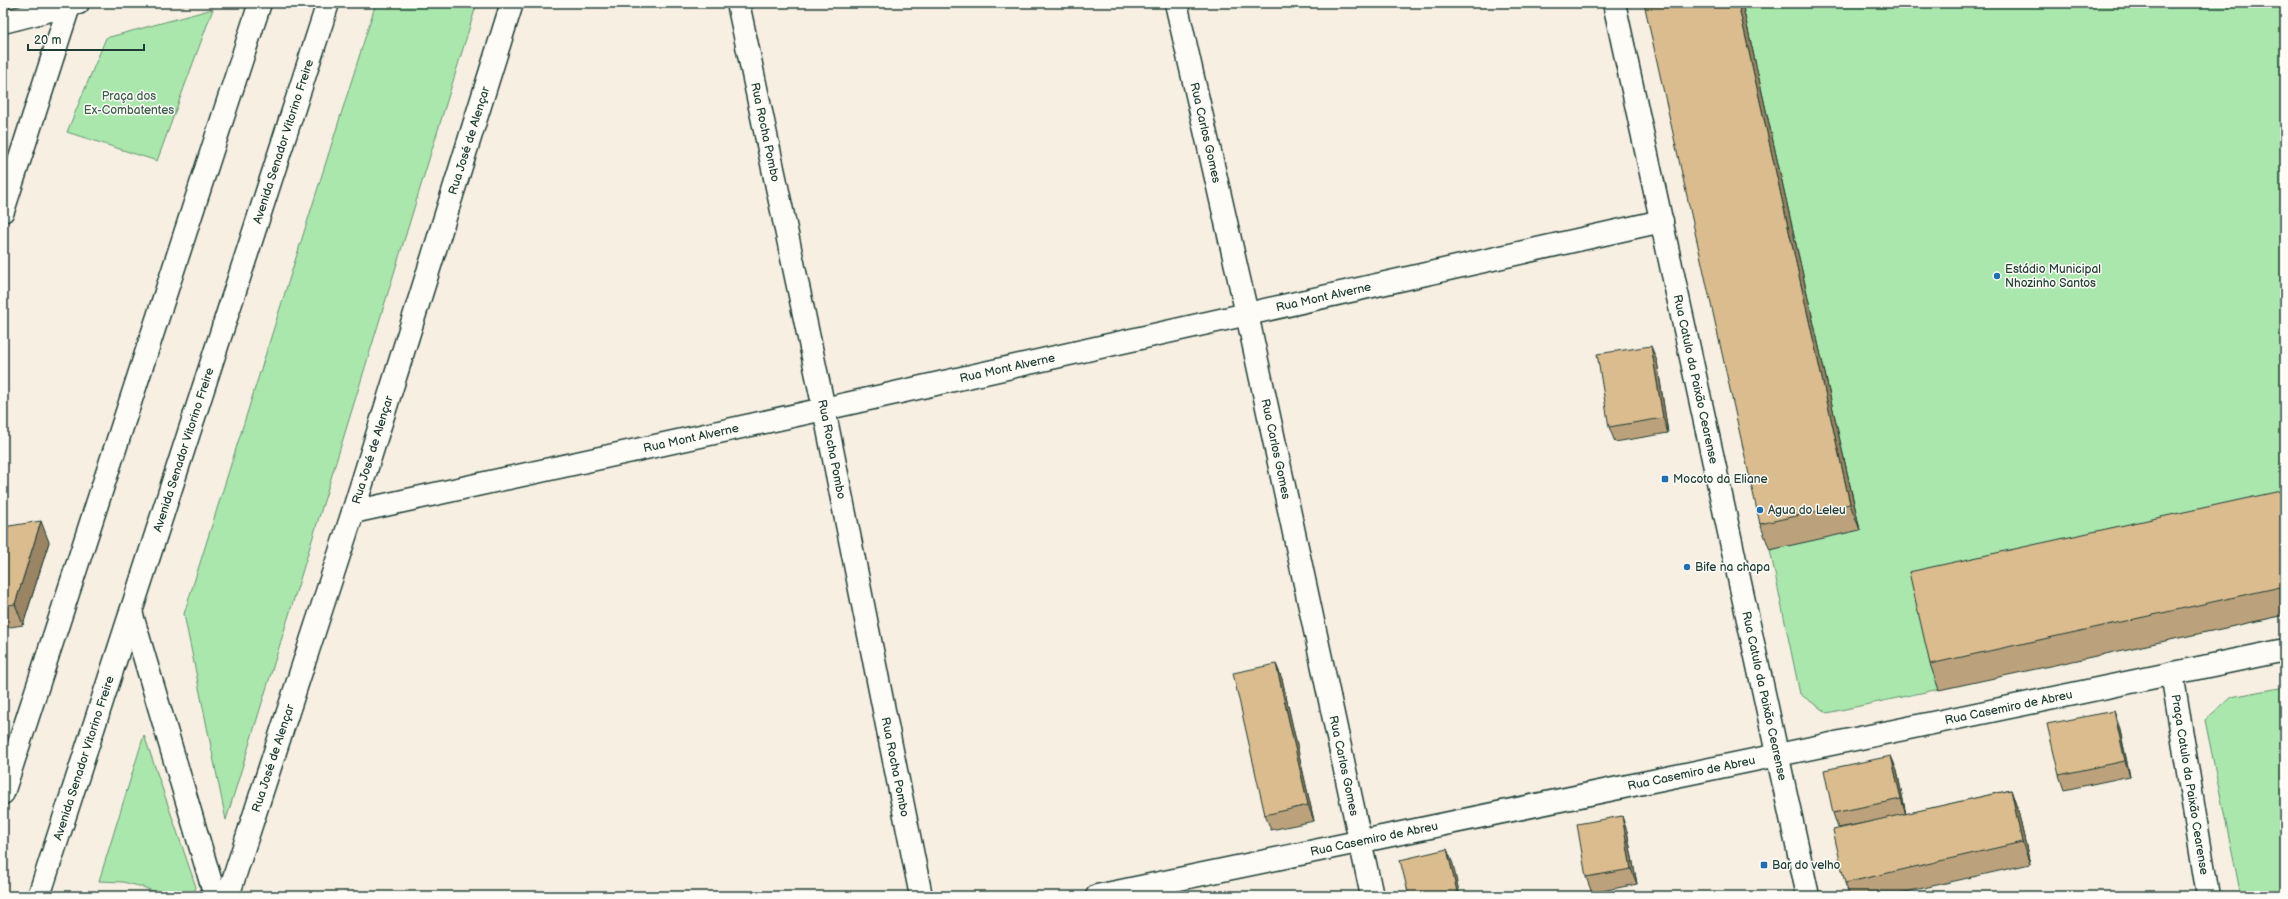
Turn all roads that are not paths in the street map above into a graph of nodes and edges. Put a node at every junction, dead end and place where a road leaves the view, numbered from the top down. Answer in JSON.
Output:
{"nodes":[{"id":1,"x":260,"y":3,"type":"edge"},
{"id":2,"x":328,"y":3,"type":"edge"},
{"id":3,"x":512,"y":3,"type":"edge"},
{"id":4,"x":738,"y":3,"type":"edge"},
{"id":5,"x":1176,"y":3,"type":"edge"},
{"id":6,"x":1614,"y":3,"type":"edge"},
{"id":7,"x":72,"y":4,"type":"edge"},
{"id":8,"x":3,"y":22,"type":"edge"},
{"id":9,"x":3,"y":211,"type":"edge"},
{"id":10,"x":1662,"y":221,"type":"junction"},
{"id":11,"x":1247,"y":314,"type":"junction"},
{"id":12,"x":824,"y":409,"type":"junction"},
{"id":13,"x":353,"y":512,"type":"junction"},
{"id":14,"x":131,"y":612,"type":"junction"},
{"id":15,"x":2285,"y":650,"type":"edge"},
{"id":16,"x":2172,"y":673,"type":"junction"},
{"id":17,"x":1777,"y":754,"type":"junction"},
{"id":18,"x":3,"y":793,"type":"edge"},
{"id":19,"x":1359,"y":842,"type":"junction"},
{"id":20,"x":38,"y":896,"type":"edge"},
{"id":21,"x":215,"y":896,"type":"edge"},
{"id":22,"x":228,"y":896,"type":"edge"},
{"id":23,"x":921,"y":896,"type":"edge"},
{"id":24,"x":1097,"y":896,"type":"edge"},
{"id":25,"x":1372,"y":896,"type":"edge"},
{"id":26,"x":1808,"y":896,"type":"edge"},
{"id":27,"x":2208,"y":896,"type":"edge"}],
"edges":[{"from":1,"to":18,"type":"street"},
{"from":2,"to":14,"type":"street","name":"Avenida Senador Vitorino Freire"},
{"from":3,"to":13,"type":"street","name":"Rua José de Alençar"},
{"from":4,"to":12,"type":"street","name":"Rua Rocha Pombo"},
{"from":5,"to":11,"type":"street","name":"Rua Carlos Gomes"},
{"from":6,"to":10,"type":"street","name":"Rua Catulo da Paixão Cearense"},
{"from":7,"to":8,"type":"street"},
{"from":7,"to":9,"type":"street"},
{"from":10,"to":11,"type":"street","name":"Rua Mont Alverne"},
{"from":10,"to":17,"type":"street","name":"Rua Catulo da Paixão Cearense"},
{"from":11,"to":12,"type":"street","name":"Rua Mont Alverne"},
{"from":11,"to":19,"type":"street","name":"Rua Carlos Gomes"},
{"from":12,"to":13,"type":"street","name":"Rua Mont Alverne"},
{"from":12,"to":23,"type":"street","name":"Rua Rocha Pombo"},
{"from":13,"to":22,"type":"street","name":"Rua José de Alençar"},
{"from":14,"to":20,"type":"street","name":"Avenida Senador Vitorino Freire"},
{"from":14,"to":21,"type":"street"},
{"from":15,"to":16,"type":"street","name":"Rua Casemiro de Abreu"},
{"from":16,"to":17,"type":"street","name":"Rua Casemiro de Abreu"},
{"from":16,"to":27,"type":"street","name":"Praça Catulo da Paixão Cearense"},
{"from":17,"to":19,"type":"street","name":"Rua Casemiro de Abreu"},
{"from":17,"to":26,"type":"street","name":"Rua Catulo da Paixão Cearense"},
{"from":19,"to":24,"type":"street","name":"Rua Casemiro de Abreu"},
{"from":19,"to":25,"type":"street","name":"Rua Carlos Gomes"}]}
